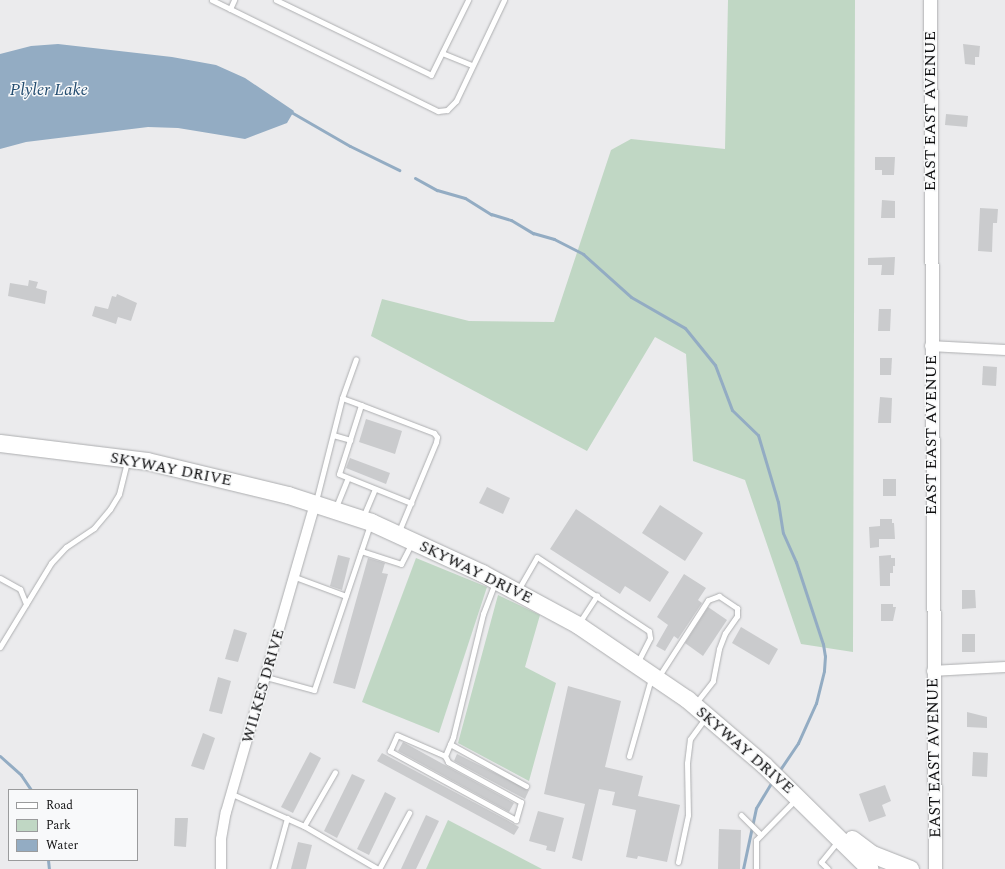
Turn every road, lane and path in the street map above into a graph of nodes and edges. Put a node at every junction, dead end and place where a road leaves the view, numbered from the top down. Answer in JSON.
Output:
{"nodes":[{"id":1,"x":212,"y":0,"type":"edge"},
{"id":2,"x":234,"y":0,"type":"edge"},
{"id":3,"x":276,"y":0,"type":"edge"},
{"id":4,"x":468,"y":0,"type":"edge"},
{"id":5,"x":504,"y":0,"type":"edge"},
{"id":6,"x":930,"y":0,"type":"edge"},
{"id":7,"x":230,"y":9,"type":"junction"},
{"id":8,"x":442,"y":53,"type":"junction"},
{"id":9,"x":472,"y":65,"type":"junction"},
{"id":10,"x":930,"y":346,"type":"junction"},
{"id":11,"x":1005,"y":350,"type":"edge"},
{"id":12,"x":356,"y":359,"type":"dead end"},
{"id":13,"x":342,"y":398,"type":"junction"},
{"id":14,"x":361,"y":405,"type":"junction"},
{"id":15,"x":333,"y":435,"type":"junction"},
{"id":16,"x":350,"y":440,"type":"junction"},
{"id":17,"x":0,"y":444,"type":"edge"},
{"id":18,"x":128,"y":458,"type":"junction"},
{"id":19,"x":348,"y":478,"type":"junction"},
{"id":20,"x":375,"y":489,"type":"junction"},
{"id":21,"x":411,"y":503,"type":"junction"},
{"id":22,"x":315,"y":504,"type":"junction"},
{"id":23,"x":335,"y":510,"type":"junction"},
{"id":24,"x":366,"y":521,"type":"junction"},
{"id":25,"x":405,"y":538,"type":"junction"},
{"id":26,"x":361,"y":550,"type":"junction"},
{"id":27,"x":295,"y":576,"type":"junction"},
{"id":28,"x":0,"y":578,"type":"edge"},
{"id":29,"x":496,"y":580,"type":"junction"},
{"id":30,"x":518,"y":591,"type":"junction"},
{"id":31,"x":597,"y":595,"type":"junction"},
{"id":32,"x":346,"y":596,"type":"junction"},
{"id":33,"x":26,"y":604,"type":"junction"},
{"id":34,"x":578,"y":625,"type":"junction"},
{"id":35,"x":0,"y":647,"type":"edge"},
{"id":36,"x":637,"y":664,"type":"junction"},
{"id":37,"x":1005,"y":667,"type":"edge"},
{"id":38,"x":932,"y":671,"type":"junction"},
{"id":39,"x":266,"y":677,"type":"junction"},
{"id":40,"x":655,"y":677,"type":"junction"},
{"id":41,"x":694,"y":705,"type":"junction"},
{"id":42,"x":707,"y":716,"type":"junction"},
{"id":43,"x":450,"y":744,"type":"junction"},
{"id":44,"x":445,"y":756,"type":"junction"},
{"id":45,"x":629,"y":756,"type":"dead end"},
{"id":46,"x":335,"y":772,"type":"dead end"},
{"id":47,"x":526,"y":786,"type":"dead end"},
{"id":48,"x":232,"y":794,"type":"junction"},
{"id":49,"x":798,"y":797,"type":"junction"},
{"id":50,"x":409,"y":812,"type":"dead end"},
{"id":51,"x":741,"y":815,"type":"dead end"},
{"id":52,"x":287,"y":818,"type":"junction"},
{"id":53,"x":304,"y":826,"type":"junction"},
{"id":54,"x":761,"y":835,"type":"junction"},
{"id":55,"x":839,"y":840,"type":"junction"},
{"id":56,"x":678,"y":862,"type":"dead end"},
{"id":57,"x":370,"y":867,"type":"edge"},
{"id":58,"x":221,"y":869,"type":"edge"},
{"id":59,"x":273,"y":869,"type":"edge"},
{"id":60,"x":379,"y":869,"type":"edge"},
{"id":61,"x":756,"y":869,"type":"edge"},
{"id":62,"x":828,"y":869,"type":"edge"},
{"id":63,"x":870,"y":869,"type":"edge"},
{"id":64,"x":910,"y":869,"type":"edge"},
{"id":65,"x":935,"y":869,"type":"edge"}],
"edges":[{"from":1,"to":7,"type":"lane"},
{"from":2,"to":7,"type":"lane"},
{"from":3,"to":8,"type":"lane"},
{"from":4,"to":8,"type":"lane"},
{"from":5,"to":9,"type":"lane"},
{"from":6,"to":10,"type":"street","name":"EAST EAST AVENUE"},
{"from":7,"to":9,"type":"lane"},
{"from":8,"to":9,"type":"lane"},
{"from":10,"to":11,"type":"street"},
{"from":10,"to":38,"type":"street","name":"EAST EAST AVENUE"},
{"from":12,"to":13,"type":"lane"},
{"from":13,"to":14,"type":"lane"},
{"from":13,"to":15,"type":"lane"},
{"from":14,"to":16,"type":"lane"},
{"from":14,"to":21,"type":"lane"},
{"from":15,"to":16,"type":"lane"},
{"from":15,"to":22,"type":"lane"},
{"from":16,"to":19,"type":"lane"},
{"from":17,"to":18,"type":"highway","name":"SKYWAY DRIVE"},
{"from":18,"to":22,"type":"highway","name":"SKYWAY DRIVE"},
{"from":18,"to":33,"type":"lane"},
{"from":19,"to":20,"type":"lane"},
{"from":19,"to":23,"type":"lane"},
{"from":20,"to":21,"type":"lane"},
{"from":20,"to":24,"type":"lane"},
{"from":21,"to":25,"type":"lane"},
{"from":22,"to":23,"type":"highway","name":"SKYWAY DRIVE"},
{"from":22,"to":27,"type":"street","name":"WILKES DRIVE"},
{"from":23,"to":24,"type":"highway","name":"SKYWAY DRIVE"},
{"from":24,"to":25,"type":"highway","name":"SKYWAY DRIVE"},
{"from":24,"to":26,"type":"lane"},
{"from":25,"to":26,"type":"lane"},
{"from":25,"to":29,"type":"highway","name":"SKYWAY DRIVE"},
{"from":26,"to":32,"type":"lane"},
{"from":27,"to":32,"type":"lane"},
{"from":27,"to":39,"type":"street","name":"WILKES DRIVE"},
{"from":28,"to":33,"type":"lane"},
{"from":29,"to":30,"type":"highway","name":"SKYWAY DRIVE"},
{"from":29,"to":43,"type":"lane"},
{"from":30,"to":31,"type":"lane"},
{"from":30,"to":34,"type":"highway","name":"SKYWAY DRIVE"},
{"from":31,"to":34,"type":"lane"},
{"from":31,"to":36,"type":"lane"},
{"from":32,"to":39,"type":"lane"},
{"from":33,"to":35,"type":"lane"},
{"from":34,"to":36,"type":"highway","name":"SKYWAY DRIVE"},
{"from":36,"to":40,"type":"highway","name":"SKYWAY DRIVE"},
{"from":37,"to":38,"type":"street"},
{"from":38,"to":65,"type":"street","name":"EAST EAST AVENUE"},
{"from":39,"to":48,"type":"street","name":"WILKES DRIVE"},
{"from":40,"to":41,"type":"highway","name":"SKYWAY DRIVE"},
{"from":40,"to":41,"type":"lane"},
{"from":40,"to":45,"type":"lane"},
{"from":41,"to":42,"type":"highway","name":"SKYWAY DRIVE"},
{"from":42,"to":49,"type":"highway","name":"SKYWAY DRIVE"},
{"from":42,"to":56,"type":"lane"},
{"from":43,"to":44,"type":"lane"},
{"from":43,"to":47,"type":"lane"},
{"from":44,"to":44,"type":"lane"},
{"from":46,"to":53,"type":"lane"},
{"from":48,"to":52,"type":"lane"},
{"from":48,"to":58,"type":"street","name":"WILKES DRIVE"},
{"from":49,"to":54,"type":"lane"},
{"from":49,"to":55,"type":"highway","name":"SKYWAY DRIVE"},
{"from":49,"to":64,"type":"highway"},
{"from":50,"to":60,"type":"lane"},
{"from":51,"to":54,"type":"lane"},
{"from":52,"to":53,"type":"lane"},
{"from":52,"to":59,"type":"lane"},
{"from":53,"to":57,"type":"lane"},
{"from":54,"to":61,"type":"lane"},
{"from":55,"to":62,"type":"lane"},
{"from":55,"to":63,"type":"highway","name":"SKYWAY DRIVE"},
{"from":57,"to":60,"type":"lane"}]}
